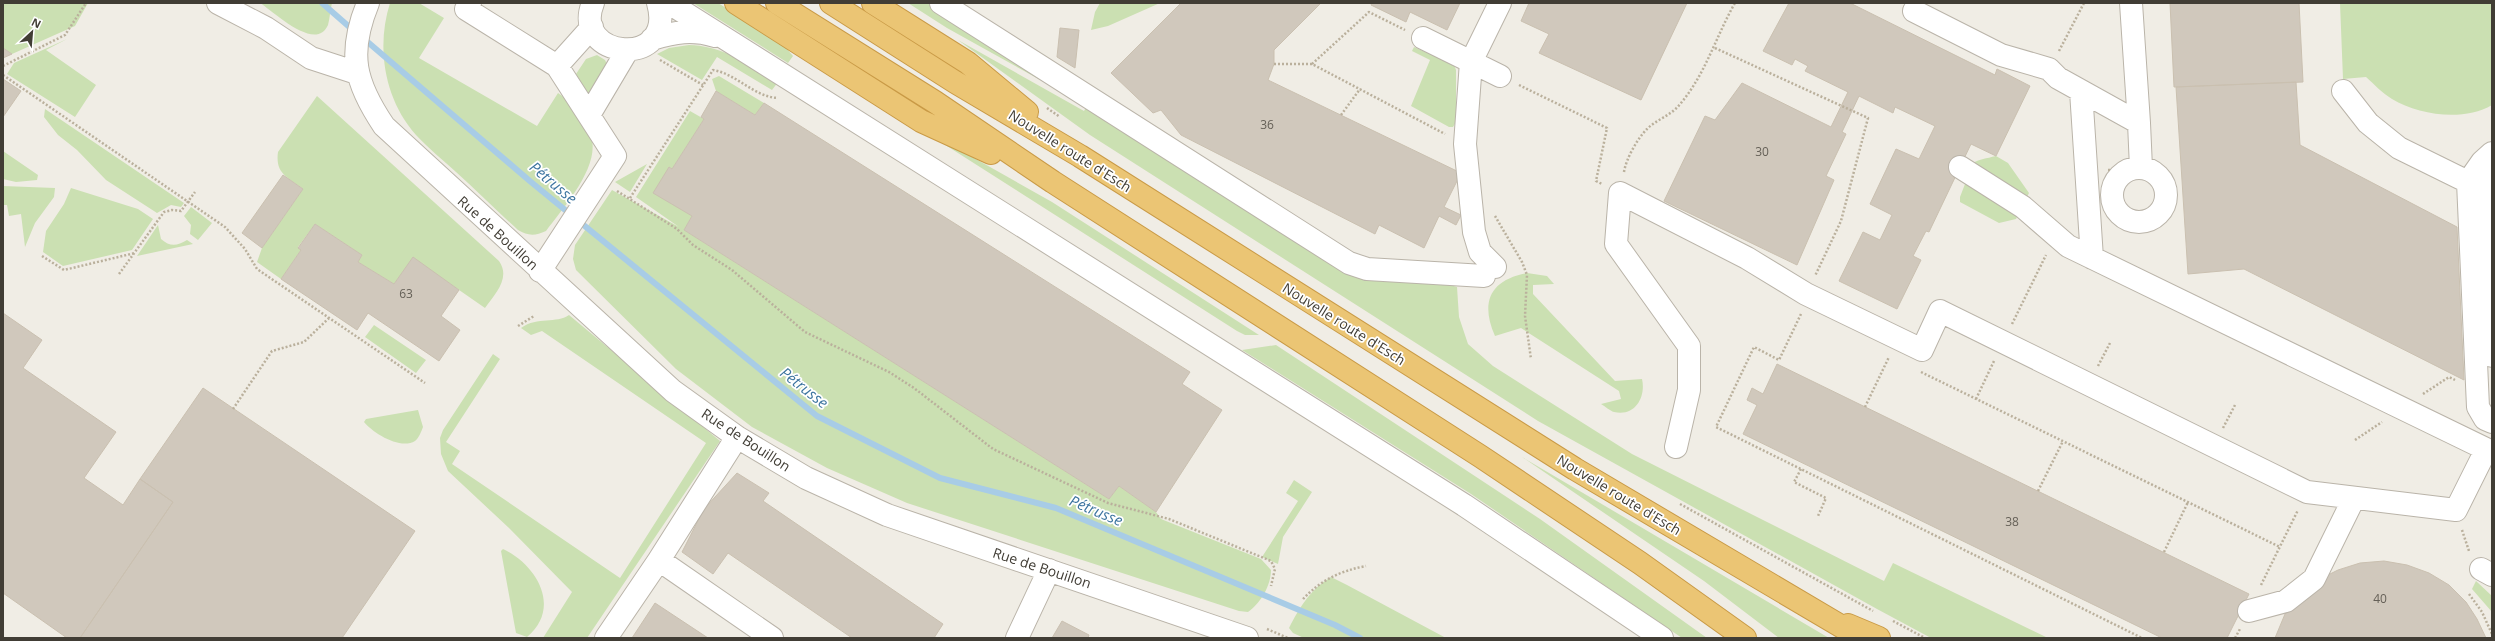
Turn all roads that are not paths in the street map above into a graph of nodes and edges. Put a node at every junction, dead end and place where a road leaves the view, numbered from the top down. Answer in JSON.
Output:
{"nodes":[{"id":1,"x":218,"y":3,"type":"edge"},
{"id":2,"x":470,"y":3,"type":"edge"},
{"id":3,"x":658,"y":3,"type":"edge"},
{"id":4,"x":669,"y":3,"type":"edge"},
{"id":5,"x":736,"y":3,"type":"edge"},
{"id":6,"x":777,"y":3,"type":"edge"},
{"id":7,"x":832,"y":3,"type":"edge"},
{"id":8,"x":873,"y":3,"type":"edge"},
{"id":9,"x":941,"y":3,"type":"edge"},
{"id":10,"x":1500,"y":3,"type":"edge"},
{"id":11,"x":2131,"y":3,"type":"edge"},
{"id":12,"x":367,"y":4,"type":"edge"},
{"id":13,"x":590,"y":10,"type":"edge"},
{"id":14,"x":1914,"y":11,"type":"dead end"},
{"id":15,"x":1424,"y":38,"type":"road end"},
{"id":16,"x":725,"y":39,"type":"junction"},
{"id":17,"x":641,"y":45,"type":"junction"},
{"id":18,"x":1471,"y":62,"type":"junction"},
{"id":19,"x":557,"y":66,"type":"junction"},
{"id":20,"x":355,"y":74,"type":"junction"},
{"id":21,"x":1500,"y":76,"type":"road end"},
{"id":22,"x":2343,"y":90,"type":"dead end"},
{"id":23,"x":2081,"y":91,"type":"junction"},
{"id":24,"x":589,"y":115,"type":"junction"},
{"id":25,"x":2139,"y":124,"type":"junction"},
{"id":26,"x":1080,"y":156,"type":"junction"},
{"id":27,"x":2487,"y":158,"type":"edge"},
{"id":28,"x":1960,"y":167,"type":"dead end"},
{"id":29,"x":2141,"y":168,"type":"dead end"},
{"id":30,"x":1053,"y":182,"type":"junction"},
{"id":31,"x":2468,"y":182,"type":"junction"},
{"id":32,"x":2092,"y":258,"type":"junction"},
{"id":33,"x":540,"y":271,"type":"junction"},
{"id":34,"x":2492,"y":356,"type":"edge"},
{"id":35,"x":2492,"y":422,"type":"edge"},
{"id":36,"x":737,"y":437,"type":"junction"},
{"id":37,"x":1676,"y":447,"type":"dead end"},
{"id":38,"x":2489,"y":451,"type":"edge"},
{"id":39,"x":2354,"y":498,"type":"junction"},
{"id":40,"x":659,"y":560,"type":"junction"},
{"id":41,"x":1049,"y":570,"type":"junction"},
{"id":42,"x":1807,"y":607,"type":"junction"},
{"id":43,"x":2249,"y":611,"type":"road end"},
{"id":44,"x":1884,"y":629,"type":"edge"},
{"id":45,"x":606,"y":638,"type":"edge"},
{"id":46,"x":772,"y":638,"type":"edge"},
{"id":47,"x":1017,"y":638,"type":"edge"},
{"id":48,"x":1247,"y":638,"type":"edge"},
{"id":49,"x":1662,"y":638,"type":"edge"},
{"id":50,"x":1745,"y":638,"type":"edge"},
{"id":51,"x":1861,"y":638,"type":"edge"}],
"edges":[{"from":1,"to":20,"type":"street"},
{"from":2,"to":19,"type":"street"},
{"from":3,"to":17,"type":"street"},
{"from":4,"to":16,"type":"street"},
{"from":5,"to":30,"type":"highway"},
{"from":6,"to":30,"type":"highway"},
{"from":7,"to":26,"type":"highway","name":"Nouvelle route d'Esch"},
{"from":8,"to":26,"type":"highway"},
{"from":9,"to":18,"type":"street"},
{"from":10,"to":18,"type":"street"},
{"from":11,"to":25,"type":"street"},
{"from":12,"to":20,"type":"street","name":"Rue de Bouillon"},
{"from":13,"to":17,"type":"street"},
{"from":13,"to":19,"type":"street"},
{"from":14,"to":23,"type":"street"},
{"from":15,"to":18,"type":"street"},
{"from":16,"to":17,"type":"street"},
{"from":16,"to":49,"type":"street"},
{"from":17,"to":24,"type":"street"},
{"from":18,"to":21,"type":"street"},
{"from":19,"to":24,"type":"street"},
{"from":20,"to":33,"type":"street","name":"Rue de Bouillon"},
{"from":22,"to":31,"type":"street"},
{"from":23,"to":25,"type":"street"},
{"from":23,"to":32,"type":"street"},
{"from":24,"to":33,"type":"street"},
{"from":25,"to":29,"type":"street"},
{"from":26,"to":42,"type":"highway","name":"Nouvelle route d'Esch"},
{"from":27,"to":31,"type":"street"},
{"from":27,"to":34,"type":"street"},
{"from":28,"to":32,"type":"street"},
{"from":30,"to":50,"type":"highway"},
{"from":31,"to":35,"type":"street"},
{"from":32,"to":38,"type":"street"},
{"from":33,"to":36,"type":"street","name":"Rue de Bouillon"},
{"from":36,"to":40,"type":"street"},
{"from":36,"to":41,"type":"street","name":"Rue de Bouillon"},
{"from":37,"to":39,"type":"street"},
{"from":38,"to":39,"type":"street"},
{"from":39,"to":43,"type":"street"},
{"from":40,"to":45,"type":"street"},
{"from":40,"to":46,"type":"street"},
{"from":41,"to":47,"type":"street"},
{"from":41,"to":48,"type":"street","name":"Rue de Bouillon"},
{"from":42,"to":44,"type":"highway"},
{"from":42,"to":51,"type":"highway","name":"Nouvelle route d'Esch"}]}
